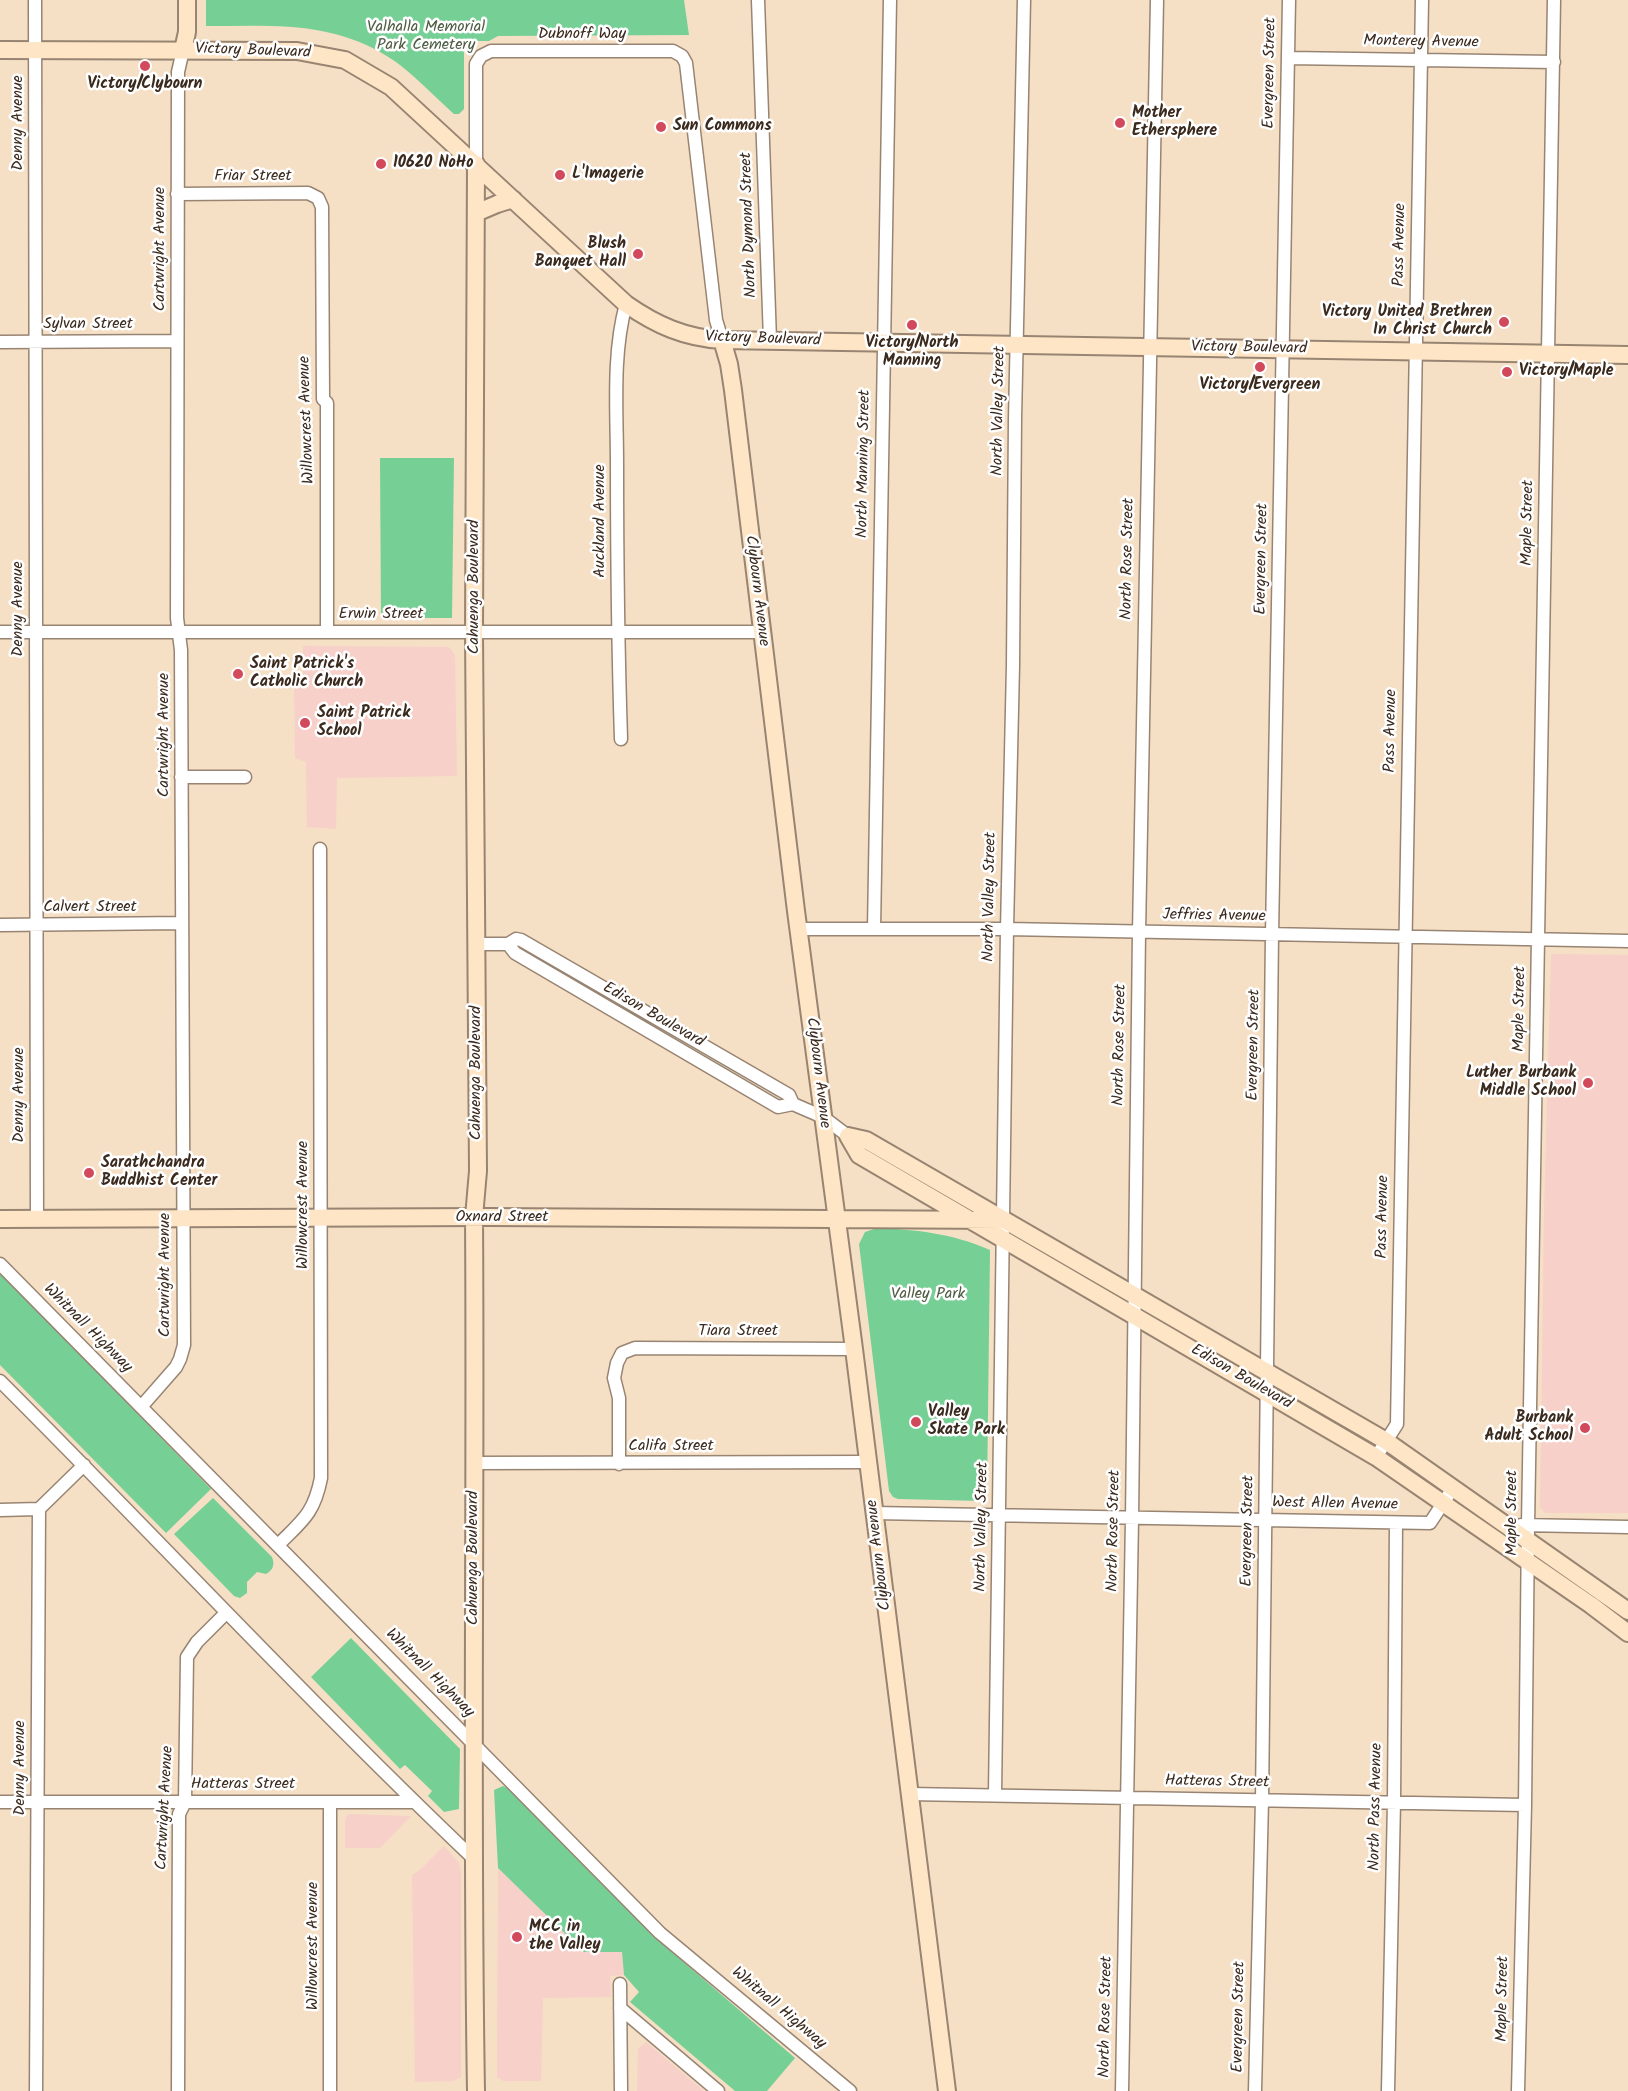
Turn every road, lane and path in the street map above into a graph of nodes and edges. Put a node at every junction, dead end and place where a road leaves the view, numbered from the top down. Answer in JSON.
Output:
{"nodes":[{"id":1,"x":35,"y":0,"type":"edge"},
{"id":2,"x":187,"y":0,"type":"edge"},
{"id":3,"x":758,"y":0,"type":"edge"},
{"id":4,"x":890,"y":0,"type":"edge"},
{"id":5,"x":1024,"y":0,"type":"edge"},
{"id":6,"x":1157,"y":0,"type":"edge"},
{"id":7,"x":1289,"y":0,"type":"edge"},
{"id":8,"x":1422,"y":0,"type":"edge"},
{"id":9,"x":1554,"y":0,"type":"edge"},
{"id":10,"x":0,"y":50,"type":"edge"},
{"id":11,"x":35,"y":50,"type":"junction"},
{"id":12,"x":183,"y":50,"type":"junction"},
{"id":13,"x":481,"y":56,"type":"joint"},
{"id":14,"x":682,"y":56,"type":"joint"},
{"id":15,"x":1288,"y":58,"type":"junction"},
{"id":16,"x":1421,"y":60,"type":"junction"},
{"id":17,"x":1554,"y":62,"type":"junction"},
{"id":18,"x":476,"y":164,"type":"junction"},
{"id":19,"x":177,"y":194,"type":"junction"},
{"id":20,"x":513,"y":200,"type":"junction"},
{"id":21,"x":322,"y":207,"type":"joint"},
{"id":22,"x":476,"y":213,"type":"junction"},
{"id":23,"x":626,"y":304,"type":"junction"},
{"id":24,"x":722,"y":340,"type":"junction"},
{"id":25,"x":770,"y":340,"type":"junction"},
{"id":26,"x":177,"y":341,"type":"junction"},
{"id":27,"x":0,"y":342,"type":"edge"},
{"id":28,"x":36,"y":342,"type":"junction"},
{"id":29,"x":883,"y":342,"type":"junction"},
{"id":30,"x":1018,"y":344,"type":"junction"},
{"id":31,"x":1151,"y":347,"type":"junction"},
{"id":32,"x":1284,"y":349,"type":"junction"},
{"id":33,"x":1416,"y":351,"type":"junction"},
{"id":34,"x":1548,"y":353,"type":"junction"},
{"id":35,"x":1628,"y":355,"type":"edge"},
{"id":36,"x":0,"y":632,"type":"edge"},
{"id":37,"x":36,"y":632,"type":"junction"},
{"id":38,"x":327,"y":632,"type":"junction"},
{"id":39,"x":474,"y":632,"type":"junction"},
{"id":40,"x":761,"y":632,"type":"junction"},
{"id":41,"x":180,"y":633,"type":"junction"},
{"id":42,"x":617,"y":633,"type":"junction"},
{"id":43,"x":621,"y":739,"type":"dead end"},
{"id":44,"x":182,"y":777,"type":"junction"},
{"id":45,"x":245,"y":777,"type":"dead end"},
{"id":46,"x":320,"y":849,"type":"dead end"},
{"id":47,"x":181,"y":923,"type":"junction"},
{"id":48,"x":0,"y":924,"type":"edge"},
{"id":49,"x":36,"y":924,"type":"junction"},
{"id":50,"x":874,"y":928,"type":"junction"},
{"id":51,"x":799,"y":929,"type":"junction"},
{"id":52,"x":1007,"y":929,"type":"junction"},
{"id":53,"x":1139,"y":932,"type":"junction"},
{"id":54,"x":1272,"y":934,"type":"junction"},
{"id":55,"x":1404,"y":936,"type":"junction"},
{"id":56,"x":1539,"y":939,"type":"junction"},
{"id":57,"x":1628,"y":941,"type":"edge"},
{"id":58,"x":476,"y":944,"type":"junction"},
{"id":59,"x":823,"y":1117,"type":"junction"},
{"id":60,"x":848,"y":1136,"type":"junction"},
{"id":61,"x":474,"y":1217,"type":"junction"},
{"id":62,"x":37,"y":1218,"type":"junction"},
{"id":63,"x":183,"y":1218,"type":"junction"},
{"id":64,"x":320,"y":1218,"type":"junction"},
{"id":65,"x":837,"y":1218,"type":"junction"},
{"id":66,"x":0,"y":1219,"type":"edge"},
{"id":67,"x":968,"y":1219,"type":"junction"},
{"id":68,"x":1003,"y":1220,"type":"junction"},
{"id":69,"x":1004,"y":1240,"type":"junction"},
{"id":70,"x":0,"y":1264,"type":"edge"},
{"id":71,"x":1134,"y":1296,"type":"junction"},
{"id":72,"x":1134,"y":1316,"type":"junction"},
{"id":73,"x":854,"y":1349,"type":"junction"},
{"id":74,"x":1268,"y":1371,"type":"junction"},
{"id":75,"x":0,"y":1381,"type":"edge"},
{"id":76,"x":1268,"y":1394,"type":"junction"},
{"id":77,"x":141,"y":1407,"type":"junction"},
{"id":78,"x":1386,"y":1441,"type":"junction"},
{"id":79,"x":1376,"y":1457,"type":"junction"},
{"id":80,"x":868,"y":1462,"type":"junction"},
{"id":81,"x":475,"y":1463,"type":"junction"},
{"id":82,"x":619,"y":1464,"type":"junction"},
{"id":83,"x":84,"y":1465,"type":"junction"},
{"id":84,"x":1453,"y":1488,"type":"junction"},
{"id":85,"x":1443,"y":1504,"type":"junction"},
{"id":86,"x":39,"y":1509,"type":"junction"},
{"id":87,"x":0,"y":1510,"type":"edge"},
{"id":88,"x":874,"y":1514,"type":"junction"},
{"id":89,"x":999,"y":1515,"type":"junction"},
{"id":90,"x":1132,"y":1519,"type":"junction"},
{"id":91,"x":1266,"y":1520,"type":"junction"},
{"id":92,"x":1396,"y":1523,"type":"junction"},
{"id":93,"x":1628,"y":1527,"type":"edge"},
{"id":94,"x":1528,"y":1533,"type":"junction"},
{"id":95,"x":278,"y":1545,"type":"junction"},
{"id":96,"x":1529,"y":1562,"type":"junction"},
{"id":97,"x":1628,"y":1611,"type":"edge"},
{"id":98,"x":226,"y":1613,"type":"junction"},
{"id":99,"x":1628,"y":1633,"type":"edge"},
{"id":100,"x":473,"y":1743,"type":"junction"},
{"id":101,"x":909,"y":1794,"type":"junction"},
{"id":102,"x":994,"y":1794,"type":"junction"},
{"id":103,"x":1128,"y":1797,"type":"junction"},
{"id":104,"x":1262,"y":1800,"type":"junction"},
{"id":105,"x":0,"y":1802,"type":"edge"},
{"id":106,"x":38,"y":1802,"type":"junction"},
{"id":107,"x":185,"y":1802,"type":"junction"},
{"id":108,"x":330,"y":1802,"type":"junction"},
{"id":109,"x":414,"y":1802,"type":"junction"},
{"id":110,"x":1394,"y":1802,"type":"junction"},
{"id":111,"x":1525,"y":1804,"type":"junction"},
{"id":112,"x":474,"y":1859,"type":"junction"},
{"id":113,"x":620,"y":1984,"type":"dead end"},
{"id":114,"x":620,"y":2008,"type":"junction"},
{"id":115,"x":36,"y":2091,"type":"edge"},
{"id":116,"x":178,"y":2091,"type":"edge"},
{"id":117,"x":330,"y":2091,"type":"edge"},
{"id":118,"x":476,"y":2091,"type":"edge"},
{"id":119,"x":621,"y":2091,"type":"edge"},
{"id":120,"x":718,"y":2091,"type":"edge"},
{"id":121,"x":850,"y":2091,"type":"edge"},
{"id":122,"x":946,"y":2091,"type":"edge"},
{"id":123,"x":1122,"y":2091,"type":"edge"},
{"id":124,"x":1255,"y":2091,"type":"edge"},
{"id":125,"x":1388,"y":2091,"type":"edge"},
{"id":126,"x":1518,"y":2091,"type":"edge"}],
"edges":[{"from":1,"to":11,"type":"street","name":"Denny Avenue"},
{"from":2,"to":12,"type":"main road"},
{"from":3,"to":25,"type":"street","name":"North Dymond Street"},
{"from":4,"to":29,"type":"street","name":"North Manning Street"},
{"from":5,"to":30,"type":"street","name":"North Valley Street"},
{"from":6,"to":31,"type":"street","name":"North Rose Street"},
{"from":7,"to":15,"type":"street","name":"Evergreen Street"},
{"from":8,"to":16,"type":"street","name":"Pass Avenue"},
{"from":9,"to":17,"type":"street","name":"Maple Street"},
{"from":10,"to":11,"type":"main road","name":"Victory Boulevard"},
{"from":11,"to":12,"type":"main road","name":"Victory Boulevard"},
{"from":11,"to":28,"type":"street","name":"Denny Avenue"},
{"from":12,"to":18,"type":"main road","name":"Victory Boulevard"},
{"from":12,"to":19,"type":"street","name":"Cartwright Avenue"},
{"from":13,"to":14,"type":"street","name":"Dubnoff Way"},
{"from":13,"to":18,"type":"street","name":"Cahuenga Boulevard"},
{"from":14,"to":24,"type":"street","name":"Clybourn Avenue"},
{"from":15,"to":16,"type":"street","name":"Monterey Avenue"},
{"from":15,"to":32,"type":"street","name":"Evergreen Street"},
{"from":16,"to":17,"type":"street","name":"Monterey Avenue"},
{"from":16,"to":33,"type":"street","name":"Pass Avenue"},
{"from":17,"to":34,"type":"street","name":"Maple Street"},
{"from":18,"to":20,"type":"main road","name":"Victory Boulevard"},
{"from":18,"to":22,"type":"main road","name":"Cahuenga Boulevard"},
{"from":19,"to":21,"type":"street","name":"Friar Street"},
{"from":19,"to":26,"type":"street","name":"Cartwright Avenue"},
{"from":20,"to":22,"type":"main road"},
{"from":20,"to":23,"type":"main road","name":"Victory Boulevard"},
{"from":21,"to":38,"type":"street","name":"Willowcrest Avenue"},
{"from":22,"to":39,"type":"main road","name":"Cahuenga Boulevard"},
{"from":23,"to":24,"type":"main road","name":"Victory Boulevard"},
{"from":23,"to":42,"type":"street","name":"Auckland Avenue"},
{"from":24,"to":25,"type":"main road","name":"Victory Boulevard"},
{"from":24,"to":40,"type":"main road","name":"Clybourn Avenue"},
{"from":25,"to":29,"type":"main road","name":"Victory Boulevard"},
{"from":26,"to":28,"type":"street","name":"Sylvan Street"},
{"from":26,"to":41,"type":"street","name":"Cartwright Avenue"},
{"from":27,"to":28,"type":"street","name":"Sylvan Street"},
{"from":28,"to":37,"type":"street","name":"Denny Avenue"},
{"from":29,"to":30,"type":"main road","name":"Victory Boulevard"},
{"from":29,"to":50,"type":"street","name":"North Manning Street"},
{"from":30,"to":31,"type":"main road","name":"Victory Boulevard"},
{"from":30,"to":52,"type":"street","name":"North Valley Street"},
{"from":31,"to":32,"type":"main road","name":"Victory Boulevard"},
{"from":31,"to":53,"type":"street","name":"North Rose Street"},
{"from":32,"to":33,"type":"main road","name":"Victory Boulevard"},
{"from":32,"to":54,"type":"street","name":"Evergreen Street"},
{"from":33,"to":34,"type":"main road","name":"Victory Boulevard"},
{"from":33,"to":55,"type":"street","name":"Pass Avenue"},
{"from":34,"to":35,"type":"main road","name":"Victory Boulevard"},
{"from":34,"to":56,"type":"street","name":"Maple Street"},
{"from":36,"to":37,"type":"street","name":"Erwin Street"},
{"from":37,"to":41,"type":"street","name":"Erwin Street"},
{"from":37,"to":49,"type":"street","name":"Denny Avenue"},
{"from":38,"to":39,"type":"street","name":"Erwin Street"},
{"from":38,"to":41,"type":"street","name":"Erwin Street"},
{"from":39,"to":42,"type":"street","name":"Erwin Street"},
{"from":39,"to":58,"type":"main road","name":"Cahuenga Boulevard"},
{"from":40,"to":42,"type":"street","name":"Erwin Street"},
{"from":40,"to":51,"type":"main road","name":"Clybourn Avenue"},
{"from":41,"to":44,"type":"street","name":"Cartwright Avenue"},
{"from":42,"to":43,"type":"street","name":"Auckland Avenue"},
{"from":44,"to":45,"type":"street"},
{"from":44,"to":47,"type":"street","name":"Cartwright Avenue"},
{"from":46,"to":64,"type":"street","name":"Willowcrest Avenue"},
{"from":47,"to":49,"type":"street","name":"Calvert Street"},
{"from":47,"to":63,"type":"street","name":"Cartwright Avenue"},
{"from":48,"to":49,"type":"street","name":"Calvert Street"},
{"from":49,"to":62,"type":"street","name":"Denny Avenue"},
{"from":50,"to":51,"type":"street","name":"Jeffries Avenue"},
{"from":50,"to":52,"type":"street","name":"Jeffries Avenue"},
{"from":51,"to":59,"type":"main road","name":"Clybourn Avenue"},
{"from":52,"to":53,"type":"street","name":"Jeffries Avenue"},
{"from":52,"to":68,"type":"street","name":"North Valley Street"},
{"from":53,"to":54,"type":"street","name":"Jeffries Avenue"},
{"from":53,"to":71,"type":"street","name":"North Rose Street"},
{"from":54,"to":55,"type":"street","name":"Jeffries Avenue"},
{"from":54,"to":74,"type":"street","name":"Evergreen Street"},
{"from":55,"to":56,"type":"street","name":"Jeffries Avenue"},
{"from":55,"to":78,"type":"street","name":"Pass Avenue"},
{"from":56,"to":57,"type":"street","name":"Jeffries Avenue"},
{"from":56,"to":94,"type":"street","name":"Maple Street"},
{"from":58,"to":59,"type":"street","name":"Edison Boulevard"},
{"from":58,"to":61,"type":"main road","name":"Cahuenga Boulevard"},
{"from":59,"to":60,"type":"street","name":"Edison Boulevard"},
{"from":59,"to":65,"type":"main road","name":"Clybourn Avenue"},
{"from":60,"to":67,"type":"main road","name":"Edison Boulevard"},
{"from":60,"to":68,"type":"main road","name":"Edison Boulevard"},
{"from":61,"to":64,"type":"main road","name":"Oxnard Street"},
{"from":61,"to":65,"type":"main road","name":"Oxnard Street"},
{"from":61,"to":81,"type":"main road","name":"Cahuenga Boulevard"},
{"from":62,"to":63,"type":"main road","name":"Oxnard Street"},
{"from":62,"to":66,"type":"main road","name":"Oxnard Street"},
{"from":63,"to":64,"type":"main road","name":"Oxnard Street"},
{"from":63,"to":77,"type":"street","name":"Cartwright Avenue"},
{"from":64,"to":95,"type":"street","name":"Willowcrest Avenue"},
{"from":65,"to":67,"type":"main road","name":"Oxnard Street"},
{"from":65,"to":73,"type":"main road","name":"Clybourn Avenue"},
{"from":67,"to":68,"type":"main road","name":"Oxnard Street"},
{"from":67,"to":69,"type":"main road","name":"Edison Boulevard"},
{"from":68,"to":69,"type":"street","name":"North Valley Street"},
{"from":68,"to":71,"type":"main road","name":"Edison Boulevard"},
{"from":69,"to":72,"type":"main road","name":"Edison Boulevard"},
{"from":69,"to":89,"type":"street","name":"North Valley Street"},
{"from":70,"to":77,"type":"street","name":"Whitnall Highway"},
{"from":71,"to":72,"type":"street","name":"North Rose Street"},
{"from":71,"to":74,"type":"main road","name":"Edison Boulevard"},
{"from":72,"to":76,"type":"main road","name":"Edison Boulevard"},
{"from":72,"to":90,"type":"street","name":"North Rose Street"},
{"from":73,"to":80,"type":"main road","name":"Clybourn Avenue"},
{"from":73,"to":82,"type":"street","name":"Tiara Street"},
{"from":74,"to":76,"type":"street","name":"Evergreen Street"},
{"from":74,"to":78,"type":"main road","name":"Edison Boulevard"},
{"from":75,"to":83,"type":"street"},
{"from":76,"to":79,"type":"main road","name":"Edison Boulevard"},
{"from":76,"to":91,"type":"street","name":"Evergreen Street"},
{"from":77,"to":95,"type":"street","name":"Whitnall Highway"},
{"from":78,"to":79,"type":"street","name":"Pass Avenue"},
{"from":78,"to":84,"type":"main road","name":"Edison Boulevard"},
{"from":79,"to":85,"type":"main road","name":"Edison Boulevard"},
{"from":80,"to":82,"type":"street","name":"Califa Street"},
{"from":80,"to":88,"type":"main road","name":"Clybourn Avenue"},
{"from":81,"to":82,"type":"street","name":"Califa Street"},
{"from":81,"to":100,"type":"main road","name":"Cahuenga Boulevard"},
{"from":83,"to":86,"type":"street"},
{"from":83,"to":98,"type":"street"},
{"from":84,"to":85,"type":"street","name":"West Allen Avenue"},
{"from":84,"to":94,"type":"main road","name":"Edison Boulevard"},
{"from":85,"to":92,"type":"street","name":"West Allen Avenue"},
{"from":85,"to":96,"type":"main road","name":"Edison Boulevard"},
{"from":86,"to":87,"type":"street"},
{"from":86,"to":106,"type":"street","name":"Denny Avenue"},
{"from":88,"to":89,"type":"street","name":"West Allen Avenue"},
{"from":88,"to":101,"type":"main road","name":"Clybourn Avenue"},
{"from":89,"to":90,"type":"street","name":"West Allen Avenue"},
{"from":89,"to":102,"type":"street","name":"North Valley Street"},
{"from":90,"to":91,"type":"street","name":"West Allen Avenue"},
{"from":90,"to":103,"type":"street","name":"North Rose Street"},
{"from":91,"to":92,"type":"street","name":"West Allen Avenue"},
{"from":91,"to":104,"type":"street","name":"Evergreen Street"},
{"from":92,"to":110,"type":"street","name":"North Pass Avenue"},
{"from":93,"to":94,"type":"street"},
{"from":94,"to":96,"type":"street","name":"Maple Street"},
{"from":94,"to":97,"type":"main road","name":"Edison Boulevard"},
{"from":95,"to":100,"type":"street","name":"Whitnall Highway"},
{"from":96,"to":99,"type":"main road","name":"Edison Boulevard"},
{"from":96,"to":111,"type":"street","name":"Maple Street"},
{"from":98,"to":107,"type":"street","name":"Cartwright Avenue"},
{"from":98,"to":109,"type":"street"},
{"from":100,"to":112,"type":"main road","name":"Cahuenga Boulevard"},
{"from":100,"to":121,"type":"street","name":"Whitnall Highway"},
{"from":101,"to":102,"type":"street","name":"Hatteras Street"},
{"from":101,"to":122,"type":"main road","name":"Clybourn Avenue"},
{"from":102,"to":103,"type":"street","name":"Hatteras Street"},
{"from":103,"to":104,"type":"street","name":"Hatteras Street"},
{"from":103,"to":123,"type":"street","name":"North Rose Street"},
{"from":104,"to":110,"type":"street","name":"Hatteras Street"},
{"from":104,"to":124,"type":"street","name":"Evergreen Street"},
{"from":105,"to":106,"type":"street","name":"Hatteras Street"},
{"from":106,"to":107,"type":"street","name":"Hatteras Street"},
{"from":106,"to":115,"type":"street","name":"Denny Avenue"},
{"from":107,"to":108,"type":"street","name":"Hatteras Street"},
{"from":107,"to":116,"type":"street","name":"Cartwright Avenue"},
{"from":108,"to":109,"type":"street","name":"Hatteras Street"},
{"from":108,"to":117,"type":"street","name":"Willowcrest Avenue"},
{"from":109,"to":112,"type":"street"},
{"from":110,"to":111,"type":"street","name":"Hatteras Street"},
{"from":110,"to":125,"type":"street","name":"North Pass Avenue"},
{"from":111,"to":126,"type":"street","name":"Maple Street"},
{"from":112,"to":118,"type":"main road","name":"Cahuenga Boulevard"},
{"from":113,"to":114,"type":"street"},
{"from":114,"to":119,"type":"street"},
{"from":114,"to":120,"type":"street"}]}
